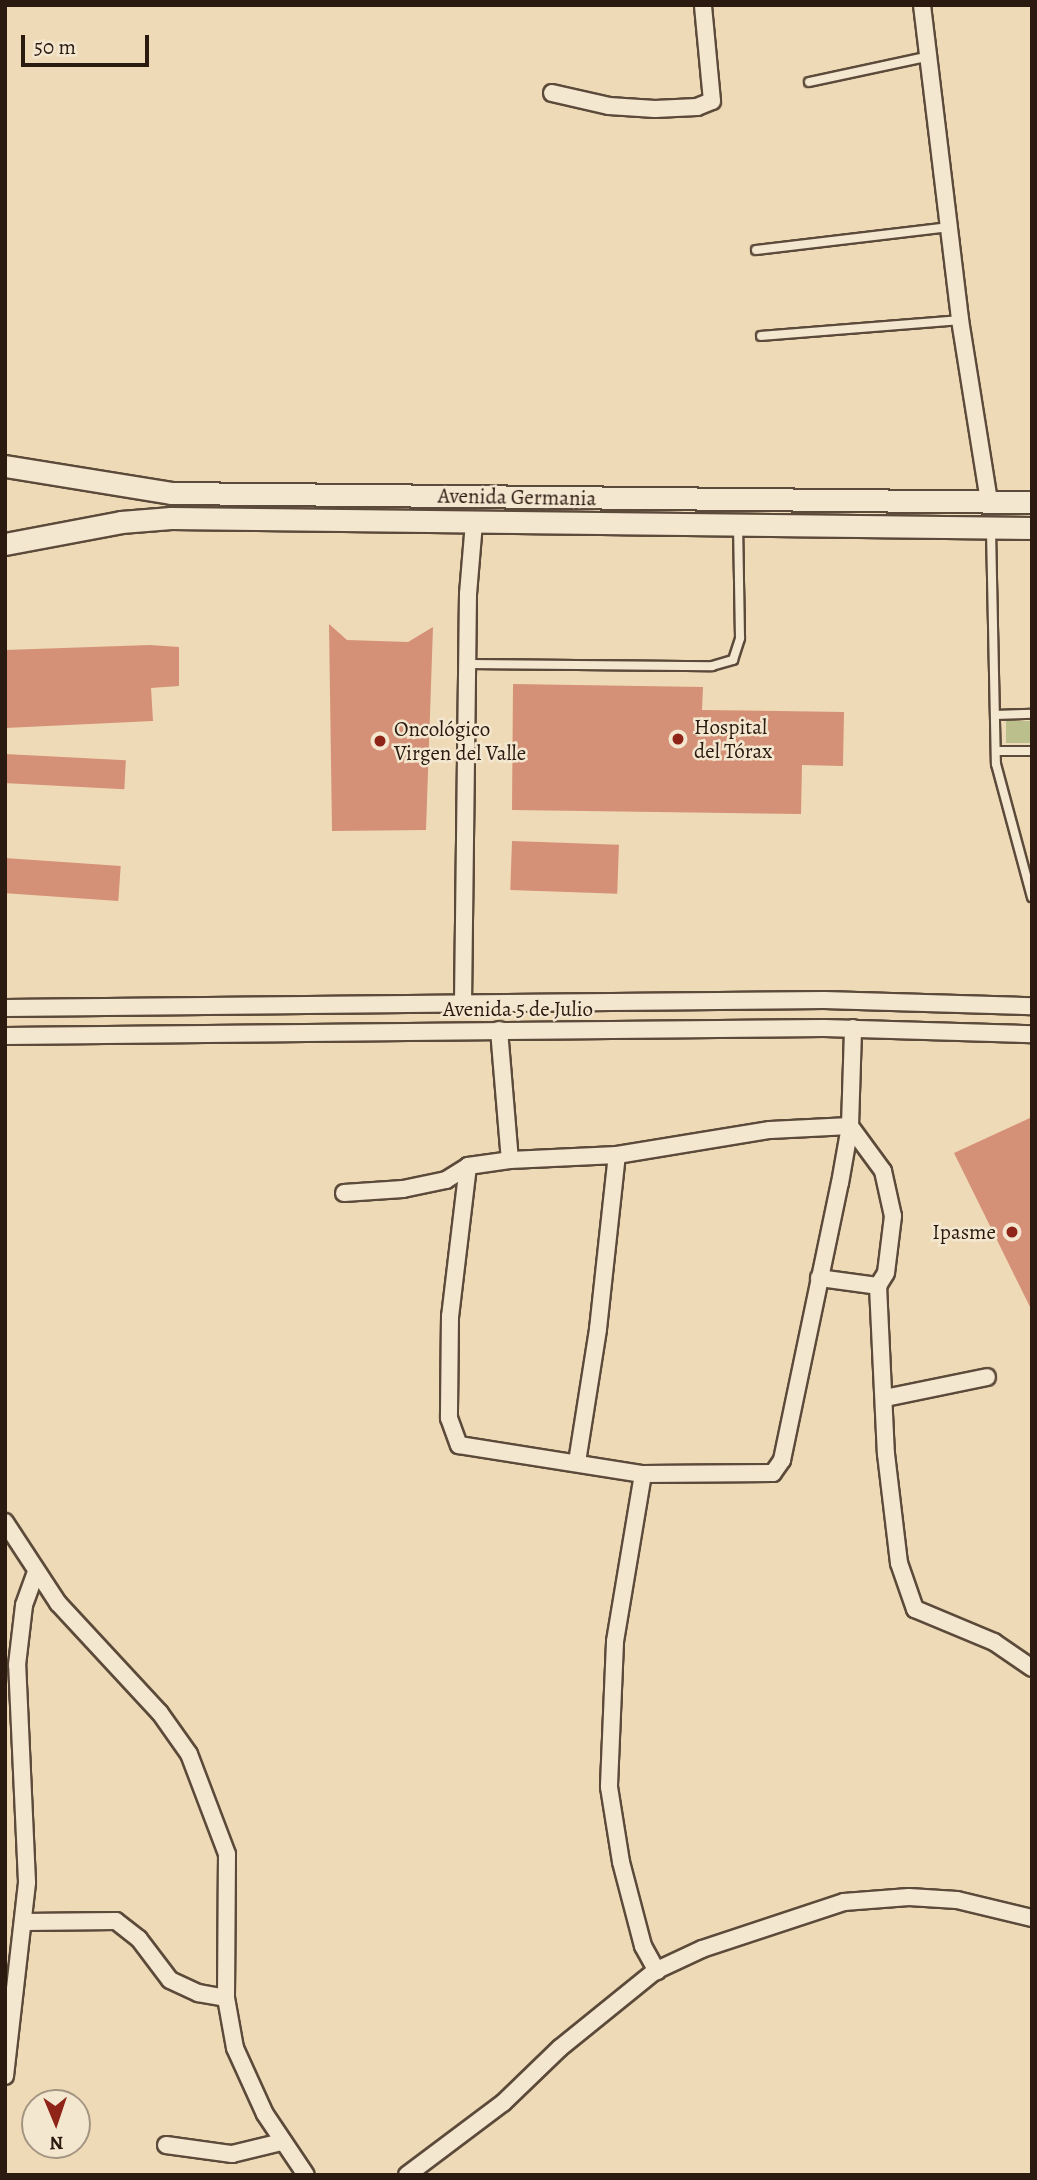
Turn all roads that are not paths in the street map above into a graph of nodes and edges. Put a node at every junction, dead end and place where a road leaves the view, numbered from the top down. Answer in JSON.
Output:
{"nodes":[{"id":1,"x":703,"y":5,"type":"edge"},
{"id":2,"x":922,"y":5,"type":"edge"},
{"id":3,"x":926,"y":57,"type":"junction"},
{"id":4,"x":809,"y":82,"type":"dead end"},
{"id":5,"x":552,"y":93,"type":"dead end"},
{"id":6,"x":948,"y":227,"type":"junction"},
{"id":7,"x":756,"y":250,"type":"dead end"},
{"id":8,"x":960,"y":320,"type":"junction"},
{"id":9,"x":761,"y":336,"type":"dead end"},
{"id":10,"x":5,"y":466,"type":"edge"},
{"id":11,"x":989,"y":502,"type":"junction"},
{"id":12,"x":1032,"y":502,"type":"edge"},
{"id":13,"x":474,"y":522,"type":"junction"},
{"id":14,"x":738,"y":525,"type":"junction"},
{"id":15,"x":991,"y":527,"type":"junction"},
{"id":16,"x":1032,"y":528,"type":"edge"},
{"id":17,"x":5,"y":544,"type":"edge"},
{"id":18,"x":468,"y":664,"type":"junction"},
{"id":19,"x":1032,"y":714,"type":"edge"},
{"id":20,"x":995,"y":715,"type":"junction"},
{"id":21,"x":996,"y":751,"type":"junction"},
{"id":22,"x":1032,"y":751,"type":"edge"},
{"id":23,"x":1032,"y":897,"type":"edge"},
{"id":24,"x":463,"y":1003,"type":"junction"},
{"id":25,"x":1032,"y":1006,"type":"edge"},
{"id":26,"x":5,"y":1008,"type":"edge"},
{"id":27,"x":853,"y":1028,"type":"junction"},
{"id":28,"x":499,"y":1030,"type":"junction"},
{"id":29,"x":1032,"y":1034,"type":"edge"},
{"id":30,"x":5,"y":1036,"type":"edge"},
{"id":31,"x":850,"y":1126,"type":"junction"},
{"id":32,"x":617,"y":1155,"type":"junction"},
{"id":33,"x":510,"y":1160,"type":"junction"},
{"id":34,"x":468,"y":1166,"type":"junction"},
{"id":35,"x":344,"y":1193,"type":"dead end"},
{"id":36,"x":819,"y":1278,"type":"junction"},
{"id":37,"x":878,"y":1286,"type":"junction"},
{"id":38,"x":987,"y":1377,"type":"dead end"},
{"id":39,"x":885,"y":1398,"type":"junction"},
{"id":40,"x":577,"y":1462,"type":"junction"},
{"id":41,"x":643,"y":1474,"type":"junction"},
{"id":42,"x":5,"y":1522,"type":"edge"},
{"id":43,"x":36,"y":1572,"type":"junction"},
{"id":44,"x":1032,"y":1668,"type":"edge"},
{"id":45,"x":1032,"y":1918,"type":"edge"},
{"id":46,"x":24,"y":1922,"type":"junction"},
{"id":47,"x":657,"y":1971,"type":"junction"},
{"id":48,"x":226,"y":1998,"type":"junction"},
{"id":49,"x":5,"y":2076,"type":"edge"},
{"id":50,"x":282,"y":2142,"type":"junction"},
{"id":51,"x":166,"y":2146,"type":"dead end"},
{"id":52,"x":306,"y":2175,"type":"edge"},
{"id":53,"x":407,"y":2175,"type":"edge"}],
"edges":[{"from":1,"to":5,"type":"street"},
{"from":2,"to":3,"type":"street"},
{"from":3,"to":4,"type":"lane"},
{"from":3,"to":6,"type":"street"},
{"from":6,"to":7,"type":"lane"},
{"from":6,"to":8,"type":"street"},
{"from":8,"to":9,"type":"lane"},
{"from":8,"to":11,"type":"street"},
{"from":10,"to":11,"type":"street","name":"Avenida Germania"},
{"from":11,"to":12,"type":"street","name":"Avenida Germania"},
{"from":13,"to":14,"type":"street","name":"Avenida Germania"},
{"from":13,"to":17,"type":"street","name":"Avenida Germania"},
{"from":13,"to":18,"type":"street"},
{"from":14,"to":15,"type":"street","name":"Avenida Germania"},
{"from":14,"to":18,"type":"lane"},
{"from":15,"to":16,"type":"street","name":"Avenida Germania"},
{"from":15,"to":20,"type":"lane"},
{"from":18,"to":24,"type":"street"},
{"from":19,"to":20,"type":"lane"},
{"from":20,"to":21,"type":"lane"},
{"from":21,"to":22,"type":"lane"},
{"from":21,"to":23,"type":"lane"},
{"from":24,"to":25,"type":"street","name":"Avenida 5 de Julio"},
{"from":24,"to":26,"type":"street","name":"Avenida 5 de Julio"},
{"from":27,"to":28,"type":"street","name":"Avenida 5 de Julio"},
{"from":27,"to":29,"type":"street","name":"Avenida 5 de Julio"},
{"from":27,"to":31,"type":"street"},
{"from":28,"to":30,"type":"street","name":"Avenida 5 de Julio"},
{"from":28,"to":33,"type":"street"},
{"from":31,"to":32,"type":"street"},
{"from":31,"to":36,"type":"street"},
{"from":31,"to":37,"type":"street"},
{"from":32,"to":33,"type":"street"},
{"from":32,"to":40,"type":"street"},
{"from":33,"to":34,"type":"street"},
{"from":34,"to":35,"type":"street"},
{"from":34,"to":40,"type":"street"},
{"from":36,"to":37,"type":"street"},
{"from":36,"to":41,"type":"street"},
{"from":37,"to":39,"type":"street"},
{"from":38,"to":39,"type":"street"},
{"from":39,"to":44,"type":"street"},
{"from":40,"to":41,"type":"street"},
{"from":41,"to":47,"type":"street"},
{"from":42,"to":43,"type":"street"},
{"from":43,"to":46,"type":"street"},
{"from":43,"to":48,"type":"street"},
{"from":45,"to":47,"type":"street"},
{"from":46,"to":48,"type":"street"},
{"from":46,"to":49,"type":"street"},
{"from":47,"to":53,"type":"street"},
{"from":48,"to":50,"type":"street"},
{"from":50,"to":51,"type":"street"},
{"from":50,"to":52,"type":"street"}]}
